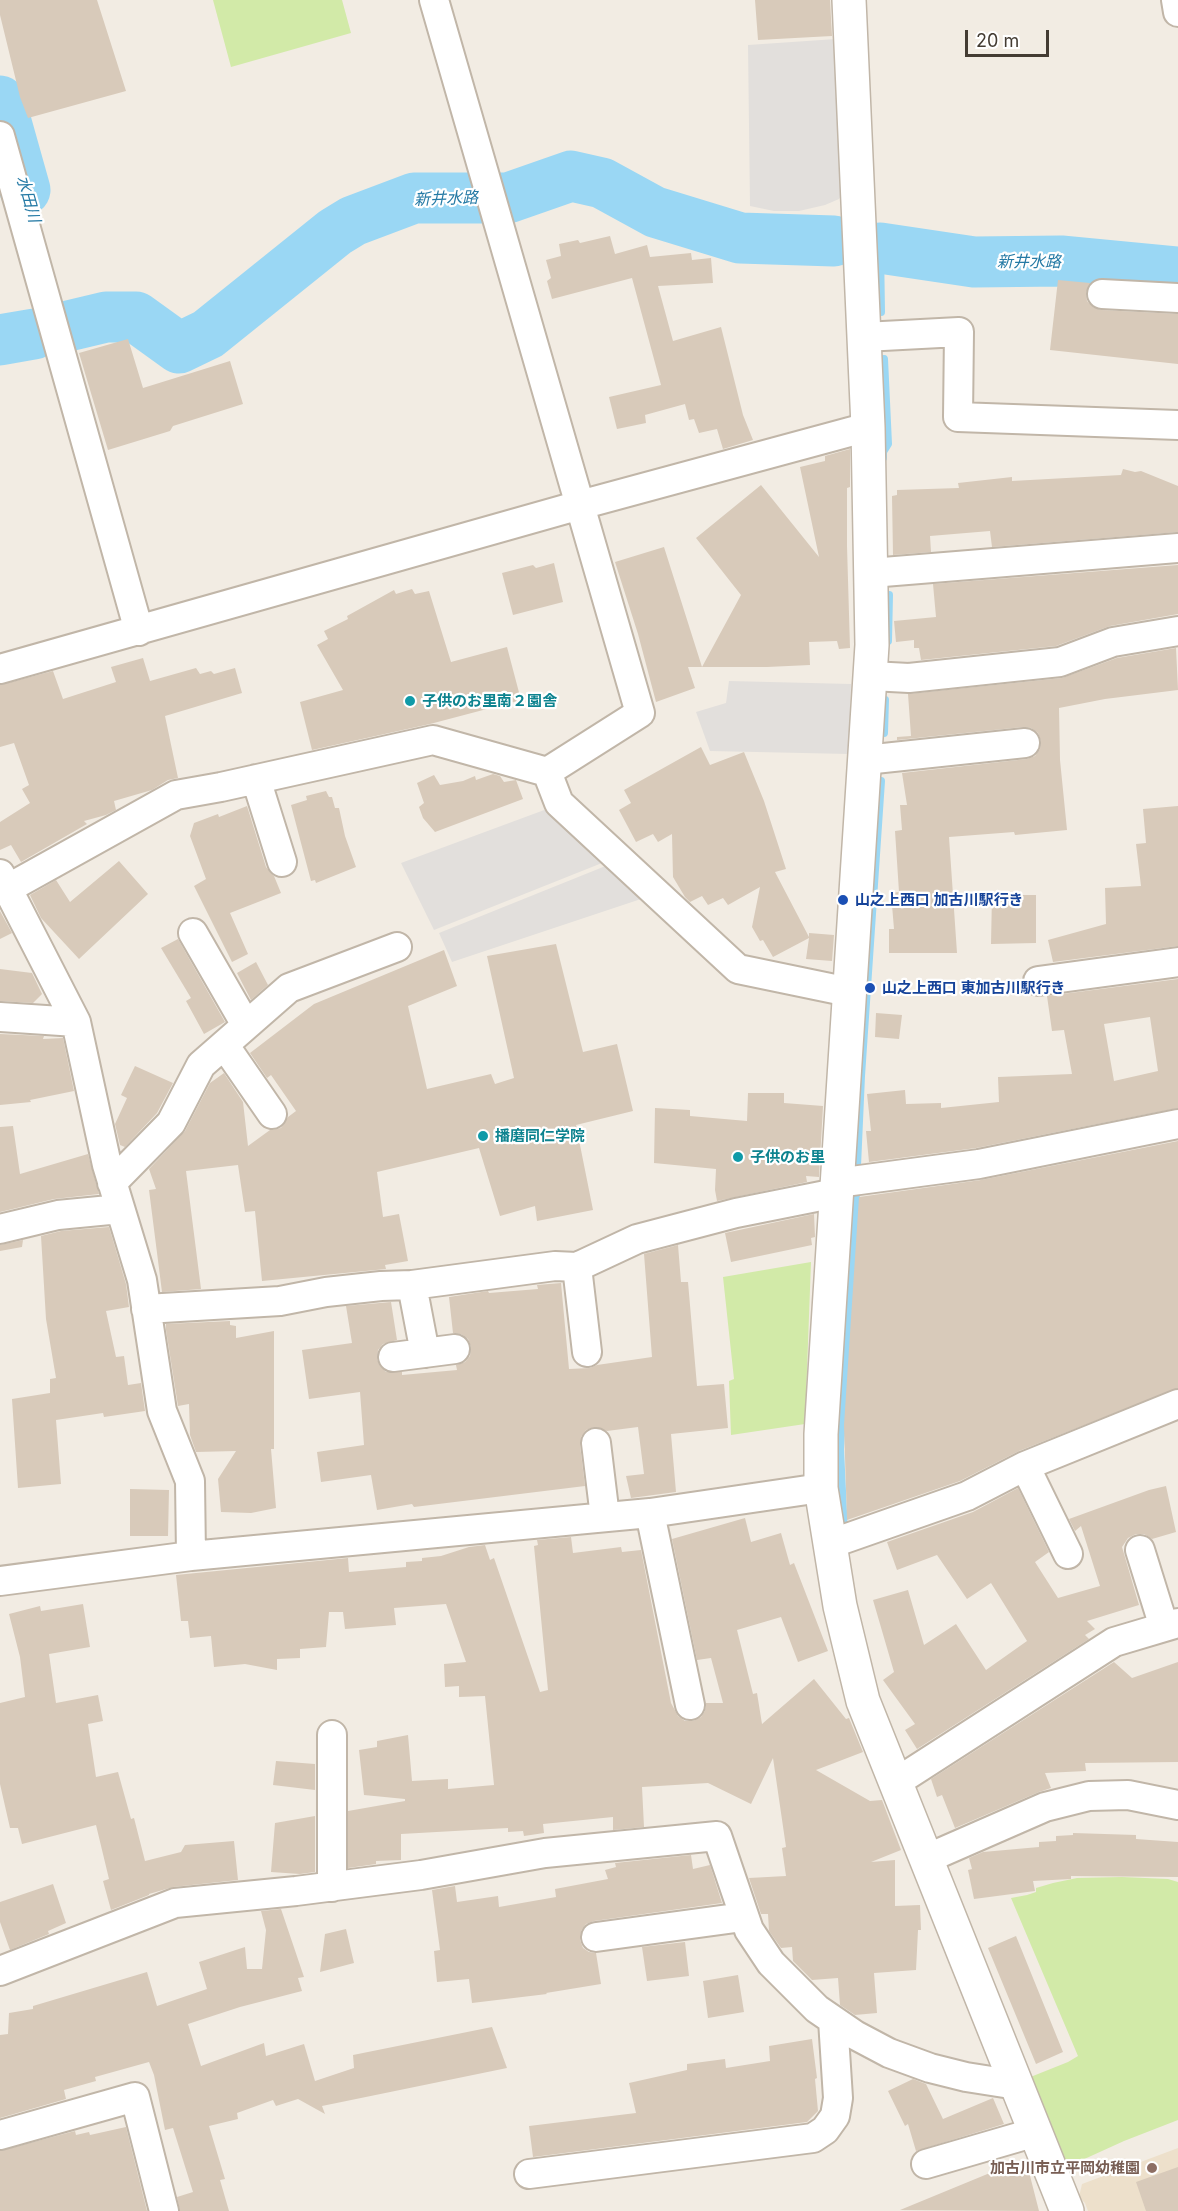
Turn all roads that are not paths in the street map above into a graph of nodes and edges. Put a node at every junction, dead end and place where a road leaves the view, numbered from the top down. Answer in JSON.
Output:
{"nodes":[{"id":1,"x":434,"y":0,"type":"edge"},
{"id":2,"x":849,"y":0,"type":"edge"},
{"id":3,"x":1176,"y":0,"type":"edge"},
{"id":4,"x":1178,"y":12,"type":"edge"},
{"id":5,"x":0,"y":136,"type":"edge"},
{"id":6,"x":1102,"y":294,"type":"dead end"},
{"id":7,"x":1178,"y":298,"type":"edge"},
{"id":8,"x":864,"y":336,"type":"junction"},
{"id":9,"x":1178,"y":425,"type":"edge"},
{"id":10,"x":868,"y":427,"type":"junction"},
{"id":11,"x":580,"y":505,"type":"junction"},
{"id":12,"x":1178,"y":548,"type":"edge"},
{"id":13,"x":871,"y":573,"type":"junction"},
{"id":14,"x":139,"y":631,"type":"junction"},
{"id":15,"x":1178,"y":631,"type":"edge"},
{"id":16,"x":0,"y":669,"type":"edge"},
{"id":17,"x":871,"y":676,"type":"junction"},
{"id":18,"x":1025,"y":743,"type":"dead end"},
{"id":19,"x":865,"y":760,"type":"junction"},
{"id":20,"x":547,"y":772,"type":"junction"},
{"id":21,"x":256,"y":779,"type":"junction"},
{"id":22,"x":282,"y":862,"type":"dead end"},
{"id":23,"x":4,"y":881,"type":"edge"},
{"id":24,"x":193,"y":933,"type":"dead end"},
{"id":25,"x":397,"y":947,"type":"dead end"},
{"id":26,"x":1178,"y":962,"type":"edge"},
{"id":27,"x":1038,"y":981,"type":"dead end"},
{"id":28,"x":849,"y":992,"type":"junction"},
{"id":29,"x":0,"y":1017,"type":"edge"},
{"id":30,"x":76,"y":1022,"type":"junction"},
{"id":31,"x":246,"y":1025,"type":"junction"},
{"id":32,"x":225,"y":1046,"type":"junction"},
{"id":33,"x":272,"y":1114,"type":"dead end"},
{"id":34,"x":1178,"y":1124,"type":"edge"},
{"id":35,"x":836,"y":1188,"type":"junction"},
{"id":36,"x":116,"y":1196,"type":"junction"},
{"id":37,"x":0,"y":1229,"type":"edge"},
{"id":38,"x":577,"y":1268,"type":"junction"},
{"id":39,"x":412,"y":1285,"type":"junction"},
{"id":40,"x":146,"y":1309,"type":"junction"},
{"id":41,"x":455,"y":1349,"type":"dead end"},
{"id":42,"x":587,"y":1352,"type":"dead end"},
{"id":43,"x":425,"y":1353,"type":"junction"},
{"id":44,"x":393,"y":1357,"type":"dead end"},
{"id":45,"x":1178,"y":1404,"type":"edge"},
{"id":46,"x":597,"y":1442,"type":"dead end"},
{"id":47,"x":1025,"y":1466,"type":"junction"},
{"id":48,"x":821,"y":1488,"type":"junction"},
{"id":49,"x":650,"y":1513,"type":"junction"},
{"id":50,"x":605,"y":1517,"type":"junction"},
{"id":51,"x":830,"y":1544,"type":"junction"},
{"id":52,"x":1140,"y":1550,"type":"dead end"},
{"id":53,"x":1068,"y":1554,"type":"dead end"},
{"id":54,"x":191,"y":1556,"type":"junction"},
{"id":55,"x":0,"y":1581,"type":"edge"},
{"id":56,"x":1171,"y":1625,"type":"edge"},
{"id":57,"x":690,"y":1705,"type":"dead end"},
{"id":58,"x":332,"y":1735,"type":"dead end"},
{"id":59,"x":895,"y":1783,"type":"junction"},
{"id":60,"x":1178,"y":1805,"type":"edge"},
{"id":61,"x":926,"y":1859,"type":"junction"},
{"id":62,"x":332,"y":1887,"type":"junction"},
{"id":63,"x":743,"y":1917,"type":"junction"},
{"id":64,"x":596,"y":1937,"type":"dead end"},
{"id":65,"x":0,"y":1971,"type":"edge"},
{"id":66,"x":833,"y":2020,"type":"junction"},
{"id":67,"x":1017,"y":2085,"type":"junction"},
{"id":68,"x":1036,"y":2132,"type":"junction"},
{"id":69,"x":0,"y":2135,"type":"edge"},
{"id":70,"x":926,"y":2164,"type":"dead end"},
{"id":71,"x":529,"y":2174,"type":"dead end"},
{"id":72,"x":164,"y":2211,"type":"edge"},
{"id":73,"x":1068,"y":2211,"type":"edge"}],
"edges":[{"from":1,"to":11,"type":"street"},
{"from":2,"to":8,"type":"street"},
{"from":3,"to":4,"type":"street"},
{"from":5,"to":14,"type":"street"},
{"from":6,"to":7,"type":"street"},
{"from":8,"to":9,"type":"street"},
{"from":8,"to":10,"type":"street"},
{"from":10,"to":11,"type":"street"},
{"from":10,"to":13,"type":"street"},
{"from":11,"to":14,"type":"street"},
{"from":11,"to":20,"type":"street"},
{"from":12,"to":13,"type":"street"},
{"from":13,"to":17,"type":"street"},
{"from":14,"to":16,"type":"street"},
{"from":15,"to":17,"type":"street"},
{"from":17,"to":19,"type":"street"},
{"from":18,"to":19,"type":"street"},
{"from":19,"to":28,"type":"street"},
{"from":20,"to":21,"type":"street"},
{"from":20,"to":28,"type":"street"},
{"from":21,"to":22,"type":"street"},
{"from":21,"to":23,"type":"street"},
{"from":23,"to":30,"type":"street"},
{"from":24,"to":31,"type":"street"},
{"from":25,"to":31,"type":"street"},
{"from":26,"to":27,"type":"street"},
{"from":28,"to":35,"type":"street"},
{"from":29,"to":30,"type":"street"},
{"from":30,"to":36,"type":"street"},
{"from":31,"to":32,"type":"street"},
{"from":32,"to":33,"type":"street"},
{"from":32,"to":36,"type":"street"},
{"from":34,"to":35,"type":"street"},
{"from":35,"to":38,"type":"street"},
{"from":35,"to":48,"type":"street"},
{"from":36,"to":37,"type":"street"},
{"from":36,"to":40,"type":"street"},
{"from":38,"to":39,"type":"street"},
{"from":38,"to":42,"type":"street"},
{"from":39,"to":40,"type":"street"},
{"from":39,"to":43,"type":"street"},
{"from":40,"to":54,"type":"street"},
{"from":41,"to":43,"type":"street"},
{"from":43,"to":44,"type":"street"},
{"from":45,"to":47,"type":"street"},
{"from":46,"to":50,"type":"street"},
{"from":47,"to":51,"type":"street"},
{"from":47,"to":53,"type":"street"},
{"from":48,"to":49,"type":"street"},
{"from":48,"to":51,"type":"street"},
{"from":49,"to":50,"type":"street"},
{"from":49,"to":57,"type":"street"},
{"from":50,"to":54,"type":"street"},
{"from":51,"to":59,"type":"street"},
{"from":52,"to":56,"type":"street"},
{"from":54,"to":55,"type":"street"},
{"from":56,"to":59,"type":"street"},
{"from":58,"to":62,"type":"street"},
{"from":59,"to":61,"type":"street"},
{"from":60,"to":61,"type":"street"},
{"from":61,"to":67,"type":"street"},
{"from":62,"to":63,"type":"street"},
{"from":62,"to":65,"type":"street"},
{"from":63,"to":64,"type":"street"},
{"from":63,"to":66,"type":"street"},
{"from":66,"to":67,"type":"street"},
{"from":66,"to":71,"type":"street"},
{"from":67,"to":68,"type":"street"},
{"from":68,"to":70,"type":"street"},
{"from":68,"to":73,"type":"street"},
{"from":69,"to":72,"type":"street"}]}
